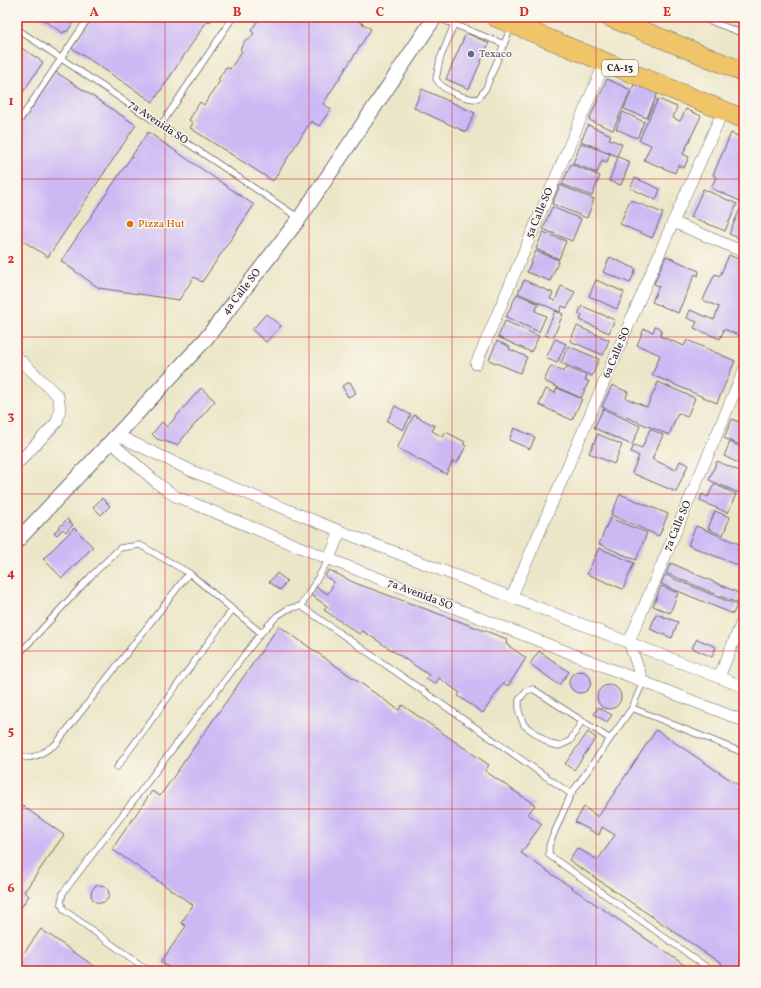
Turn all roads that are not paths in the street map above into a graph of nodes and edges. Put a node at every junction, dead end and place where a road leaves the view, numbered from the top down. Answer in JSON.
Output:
{"nodes":[{"id":1,"x":89,"y":17,"type":"edge"},
{"id":2,"x":233,"y":17,"type":"edge"},
{"id":3,"x":434,"y":17,"type":"edge"},
{"id":4,"x":457,"y":17,"type":"edge"},
{"id":5,"x":609,"y":17,"type":"edge"},
{"id":6,"x":700,"y":17,"type":"edge"},
{"id":7,"x":504,"y":20,"type":"edge"},
{"id":8,"x":454,"y":24,"type":"junction"},
{"id":9,"x":17,"y":29,"type":"edge"},
{"id":10,"x":744,"y":34,"type":"edge"},
{"id":11,"x":504,"y":44,"type":"junction"},
{"id":12,"x":61,"y":58,"type":"junction"},
{"id":13,"x":604,"y":62,"type":"junction"},
{"id":14,"x":744,"y":72,"type":"edge"},
{"id":15,"x":723,"y":111,"type":"junction"},
{"id":16,"x":744,"y":119,"type":"edge"},
{"id":17,"x":17,"y":124,"type":"edge"},
{"id":18,"x":161,"y":125,"type":"junction"},
{"id":19,"x":299,"y":219,"type":"junction"},
{"id":20,"x":673,"y":222,"type":"junction"},
{"id":21,"x":744,"y":252,"type":"edge"},
{"id":22,"x":17,"y":357,"type":"edge"},
{"id":23,"x":476,"y":364,"type":"dead end"},
{"id":24,"x":744,"y":370,"type":"edge"},
{"id":25,"x":114,"y":438,"type":"junction"},
{"id":26,"x":17,"y":464,"type":"edge"},
{"id":27,"x":340,"y":531,"type":"junction"},
{"id":28,"x":17,"y":540,"type":"edge"},
{"id":29,"x":329,"y":559,"type":"junction"},
{"id":30,"x":189,"y":573,"type":"junction"},
{"id":31,"x":512,"y":596,"type":"junction"},
{"id":32,"x":301,"y":606,"type":"junction"},
{"id":33,"x":232,"y":610,"type":"junction"},
{"id":34,"x":744,"y":618,"type":"edge"},
{"id":35,"x":261,"y":633,"type":"junction"},
{"id":36,"x":629,"y":642,"type":"junction"},
{"id":37,"x":17,"y":656,"type":"edge"},
{"id":38,"x":719,"y":677,"type":"junction"},
{"id":39,"x":643,"y":682,"type":"junction"},
{"id":40,"x":744,"y":687,"type":"edge"},
{"id":41,"x":632,"y":708,"type":"junction"},
{"id":42,"x":582,"y":721,"type":"junction"},
{"id":43,"x":744,"y":721,"type":"edge"},
{"id":44,"x":610,"y":739,"type":"junction"},
{"id":45,"x":17,"y":753,"type":"edge"},
{"id":46,"x":744,"y":753,"type":"edge"},
{"id":47,"x":118,"y":767,"type":"dead end"},
{"id":48,"x":571,"y":794,"type":"junction"},
{"id":49,"x":149,"y":971,"type":"edge"},
{"id":50,"x":712,"y":971,"type":"edge"}],
"edges":[{"from":1,"to":12,"type":"lane"},
{"from":2,"to":18,"type":"lane"},
{"from":3,"to":8,"type":"lane"},
{"from":3,"to":19,"type":"street","name":"4a Calle SO"},
{"from":4,"to":8,"type":"lane"},
{"from":5,"to":14,"type":"highway"},
{"from":6,"to":10,"type":"lane"},
{"from":7,"to":11,"type":"lane"},
{"from":7,"to":13,"type":"highway","number":"CA-13"},
{"from":8,"to":11,"type":"lane"},
{"from":8,"to":11,"type":"lane"},
{"from":9,"to":12,"type":"lane","name":"7a Avenida SO"},
{"from":12,"to":17,"type":"lane"},
{"from":12,"to":18,"type":"lane","name":"7a Avenida SO"},
{"from":13,"to":15,"type":"highway","number":"CA-13"},
{"from":13,"to":23,"type":"street","name":"5a Calle SO"},
{"from":15,"to":16,"type":"highway","number":"CA-13"},
{"from":15,"to":20,"type":"street","name":"6a Calle SO"},
{"from":18,"to":19,"type":"lane","name":"7a Avenida SO"},
{"from":19,"to":25,"type":"street","name":"4a Calle SO"},
{"from":20,"to":21,"type":"street"},
{"from":20,"to":31,"type":"street","name":"6a Calle SO"},
{"from":22,"to":26,"type":"street"},
{"from":24,"to":36,"type":"street","name":"7a Calle SO"},
{"from":25,"to":27,"type":"street"},
{"from":25,"to":28,"type":"street","name":"4a Calle SO"},
{"from":25,"to":29,"type":"street","name":"7a Avenida SO"},
{"from":27,"to":29,"type":"street"},
{"from":27,"to":31,"type":"street"},
{"from":29,"to":32,"type":"lane"},
{"from":29,"to":39,"type":"street","name":"7a Avenida SO"},
{"from":30,"to":33,"type":"lane"},
{"from":30,"to":37,"type":"lane"},
{"from":30,"to":45,"type":"lane"},
{"from":31,"to":36,"type":"street"},
{"from":32,"to":35,"type":"lane"},
{"from":32,"to":48,"type":"lane"},
{"from":33,"to":35,"type":"lane"},
{"from":33,"to":47,"type":"lane"},
{"from":34,"to":38,"type":"street"},
{"from":35,"to":49,"type":"lane"},
{"from":36,"to":38,"type":"street"},
{"from":36,"to":39,"type":"street"},
{"from":38,"to":40,"type":"street"},
{"from":39,"to":41,"type":"lane"},
{"from":39,"to":43,"type":"street","name":"7a Avenida SO"},
{"from":41,"to":44,"type":"lane"},
{"from":41,"to":46,"type":"lane"},
{"from":42,"to":42,"type":"lane"},
{"from":42,"to":44,"type":"lane"},
{"from":44,"to":48,"type":"lane"},
{"from":48,"to":50,"type":"lane"}]}
